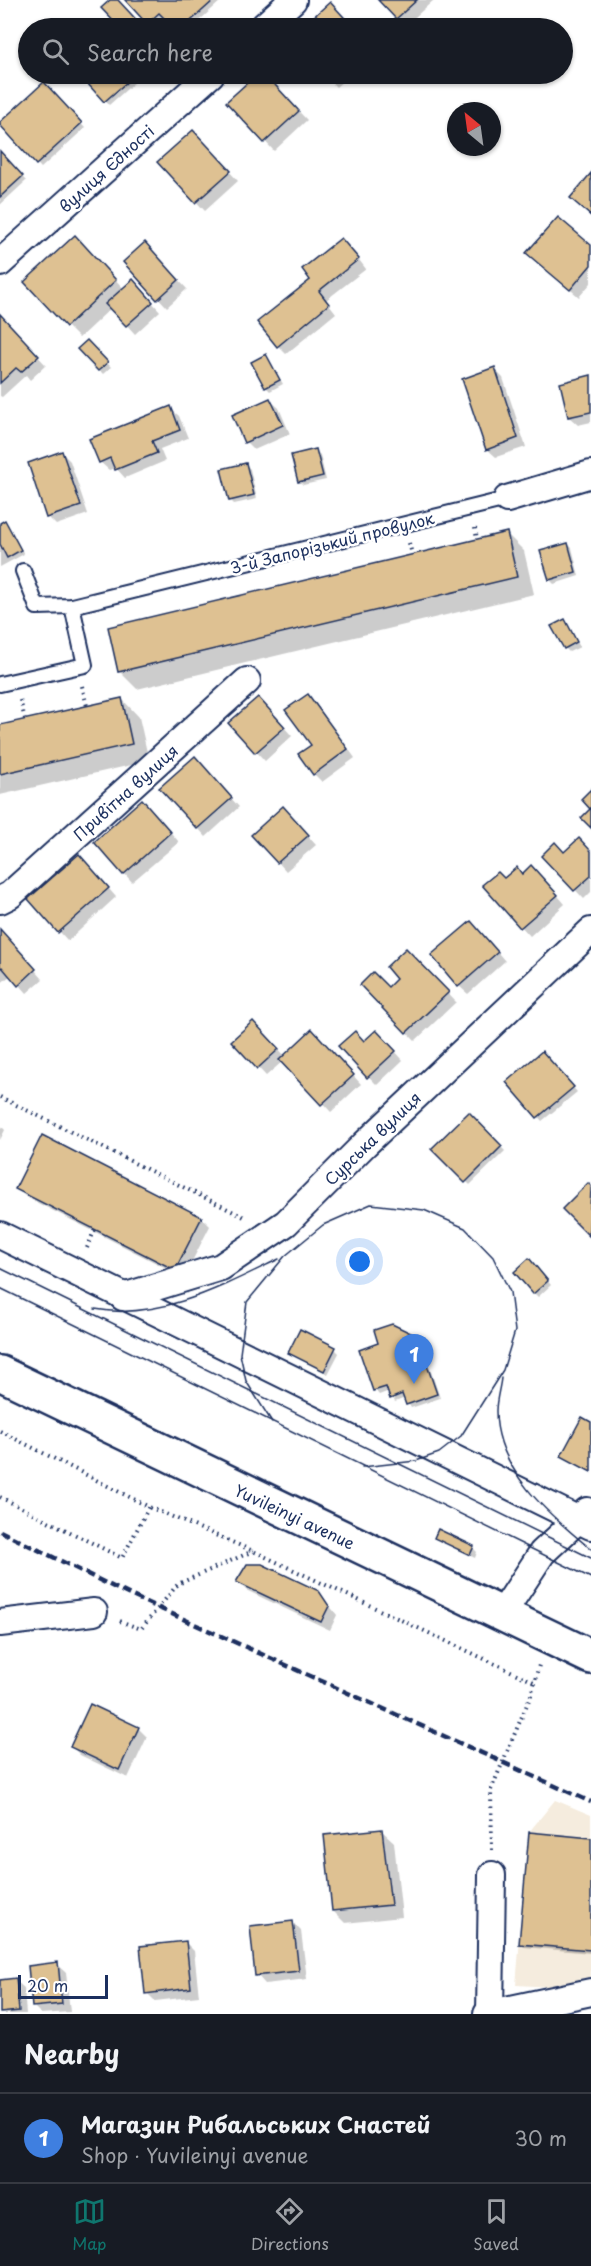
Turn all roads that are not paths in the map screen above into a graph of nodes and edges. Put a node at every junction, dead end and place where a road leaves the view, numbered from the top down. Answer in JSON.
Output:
{"nodes":[{"id":1,"x":293,"y":0,"type":"edge"},
{"id":2,"x":273,"y":18,"type":"edge"},
{"id":3,"x":200,"y":84,"type":"edge"},
{"id":4,"x":0,"y":263,"type":"edge"},
{"id":5,"x":591,"y":474,"type":"edge"},
{"id":6,"x":507,"y":499,"type":"joint"},
{"id":7,"x":22,"y":571,"type":"dead end"},
{"id":8,"x":72,"y":606,"type":"junction"},
{"id":9,"x":247,"y":681,"type":"dead end"},
{"id":10,"x":0,"y":684,"type":"edge"},
{"id":11,"x":0,"y":900,"type":"edge"},
{"id":12,"x":591,"y":931,"type":"edge"},
{"id":13,"x":0,"y":1235,"type":"edge"},
{"id":14,"x":123,"y":1296,"type":"junction"},
{"id":15,"x":0,"y":1373,"type":"edge"},
{"id":16,"x":586,"y":1518,"type":"edge"},
{"id":17,"x":94,"y":1612,"type":"road end"},
{"id":18,"x":502,"y":1614,"type":"junction"},
{"id":19,"x":0,"y":1623,"type":"edge"},
{"id":20,"x":591,"y":1657,"type":"edge"},
{"id":21,"x":492,"y":1875,"type":"road end"},
{"id":22,"x":591,"y":1992,"type":"edge"},
{"id":23,"x":489,"y":2014,"type":"edge"}],
"edges":[{"from":1,"to":2,"type":"street"},
{"from":3,"to":4,"type":"street","name":"вулиця Єдності"},
{"from":5,"to":6,"type":"street","name":"3-й Запорізький провулок"},
{"from":6,"to":8,"type":"lane","name":"3-й Запорізький провулок"},
{"from":7,"to":8,"type":"lane","name":"3-й Запорізький провулок"},
{"from":8,"to":10,"type":"lane"},
{"from":9,"to":11,"type":"street","name":"Привітна вулиця"},
{"from":12,"to":14,"type":"street","name":"Сурська вулиця"},
{"from":13,"to":14,"type":"street"},
{"from":14,"to":16,"type":"street"},
{"from":15,"to":18,"type":"main road","name":"Yuvileinyi avenue"},
{"from":16,"to":18,"type":"street"},
{"from":17,"to":19,"type":"street"},
{"from":18,"to":20,"type":"main road","name":"Yuvileinyi avenue"},
{"from":21,"to":23,"type":"street"},
{"from":22,"to":23,"type":"street"}]}
